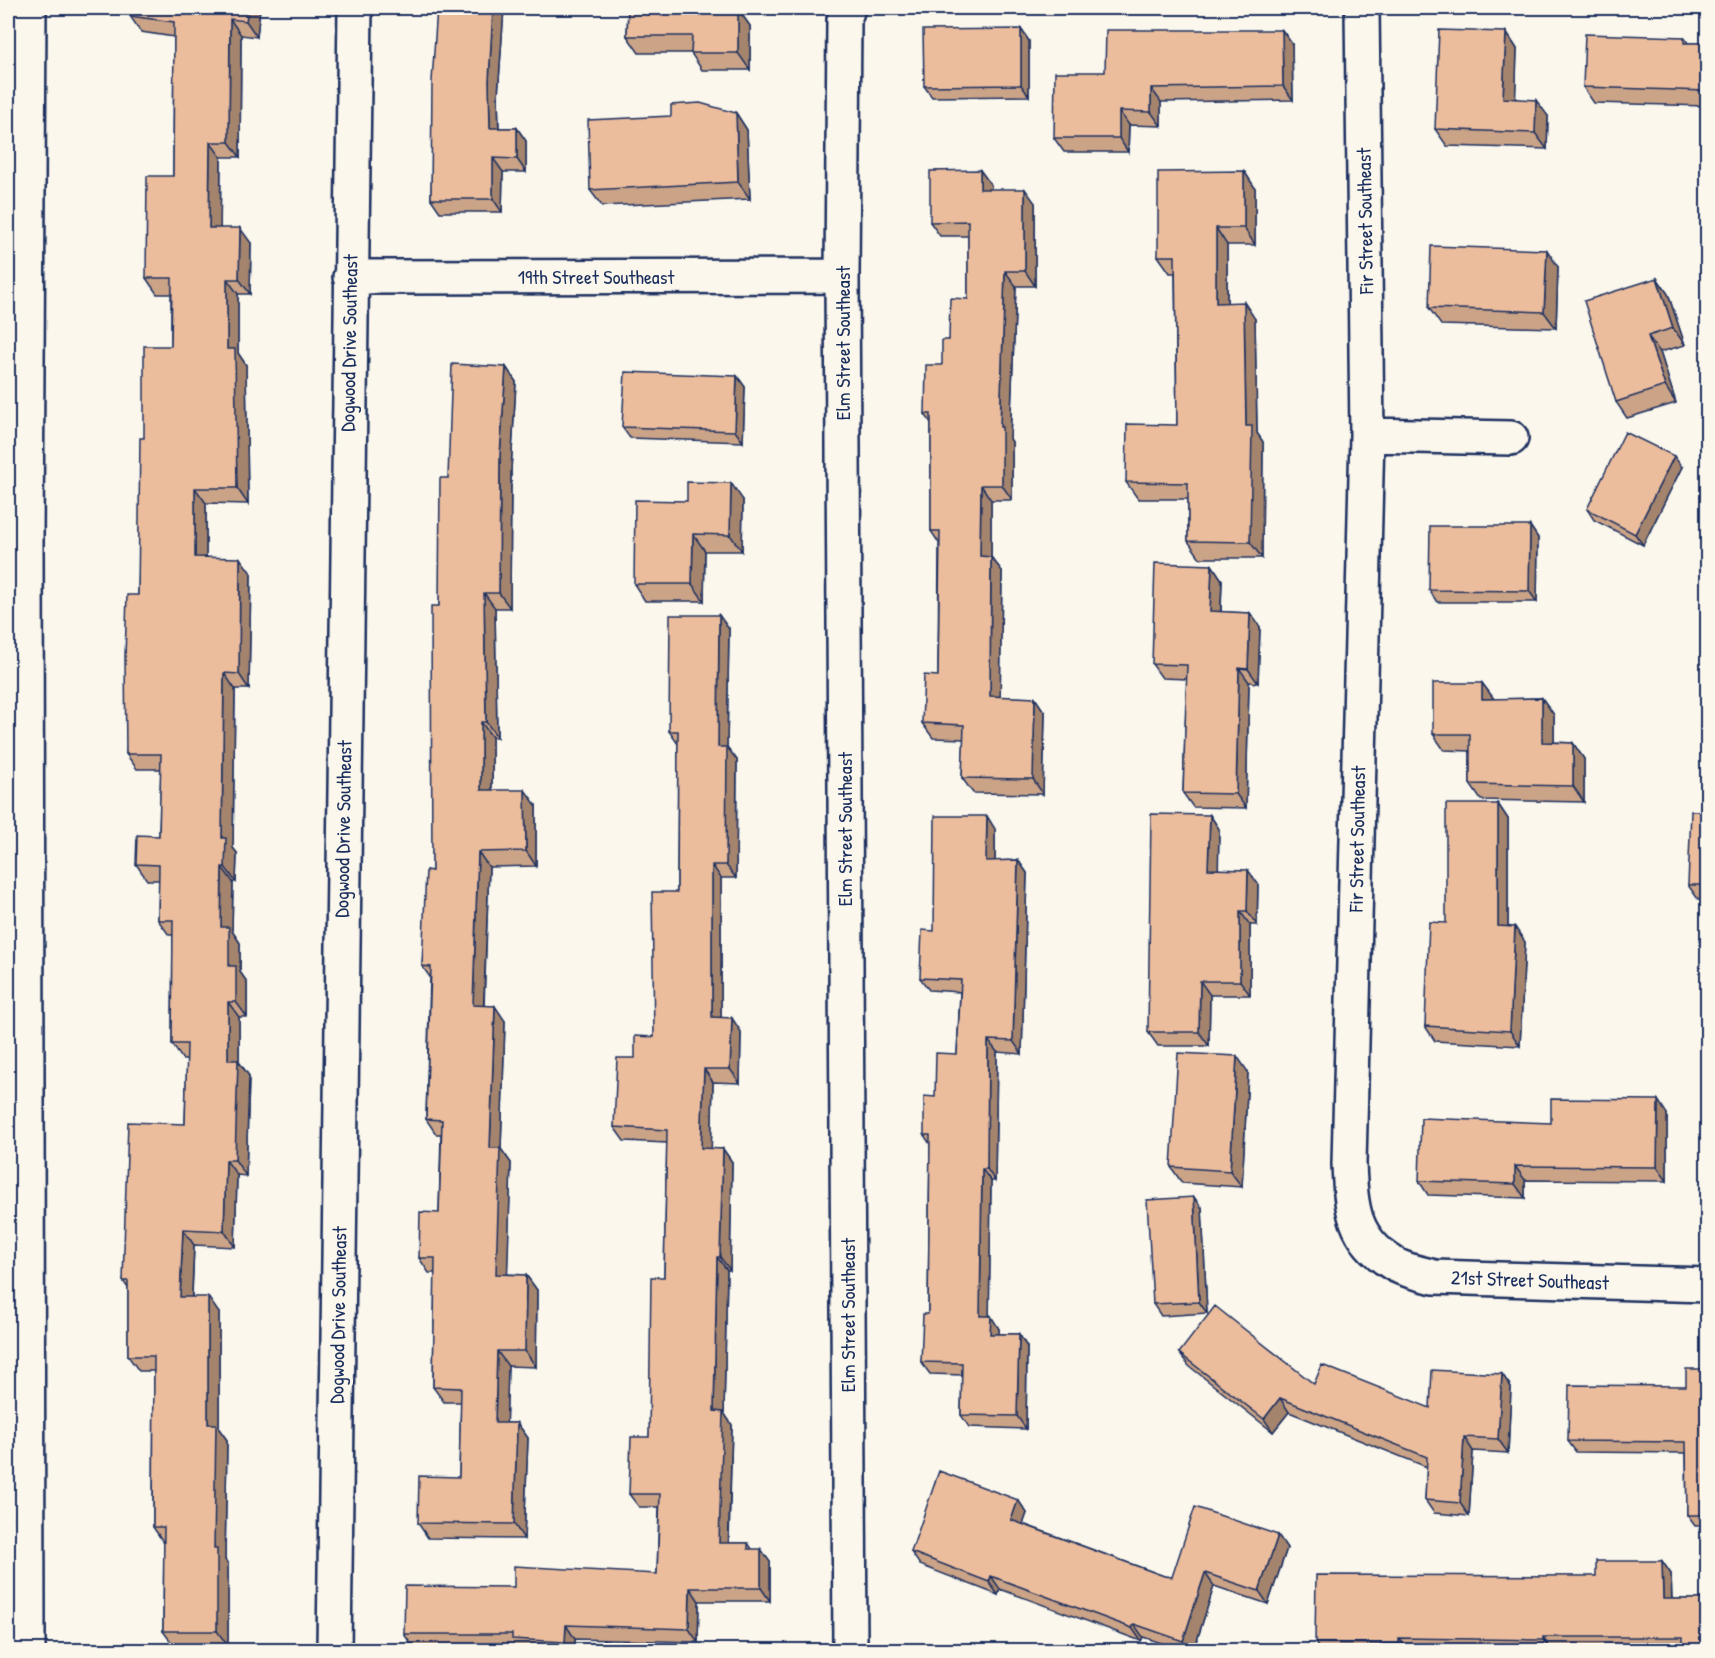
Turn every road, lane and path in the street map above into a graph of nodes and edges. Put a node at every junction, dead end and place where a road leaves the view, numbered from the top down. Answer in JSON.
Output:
{"nodes":[{"id":1,"x":29,"y":8,"type":"edge"},
{"id":2,"x":355,"y":8,"type":"edge"},
{"id":3,"x":848,"y":8,"type":"edge"},
{"id":4,"x":1362,"y":8,"type":"edge"},
{"id":5,"x":842,"y":276,"type":"junction"},
{"id":6,"x":350,"y":277,"type":"junction"},
{"id":7,"x":1367,"y":435,"type":"junction"},
{"id":8,"x":1511,"y":438,"type":"dead end"},
{"id":9,"x":1364,"y":1240,"type":"joint"},
{"id":10,"x":1707,"y":1285,"type":"edge"},
{"id":11,"x":28,"y":1650,"type":"edge"},
{"id":12,"x":334,"y":1650,"type":"edge"},
{"id":13,"x":850,"y":1650,"type":"edge"}],
"edges":[{"from":1,"to":11,"type":"street"},
{"from":2,"to":6,"type":"street","name":"Dogwood Drive Southeast"},
{"from":3,"to":5,"type":"street","name":"Elm Street Southeast"},
{"from":4,"to":7,"type":"street","name":"Fir Street Southeast"},
{"from":5,"to":6,"type":"street","name":"19th Street Southeast"},
{"from":5,"to":13,"type":"street","name":"Elm Street Southeast"},
{"from":6,"to":12,"type":"street","name":"Dogwood Drive Southeast"},
{"from":7,"to":8,"type":"street"},
{"from":7,"to":9,"type":"street","name":"Fir Street Southeast"},
{"from":9,"to":10,"type":"street","name":"21st Street Southeast"}]}
